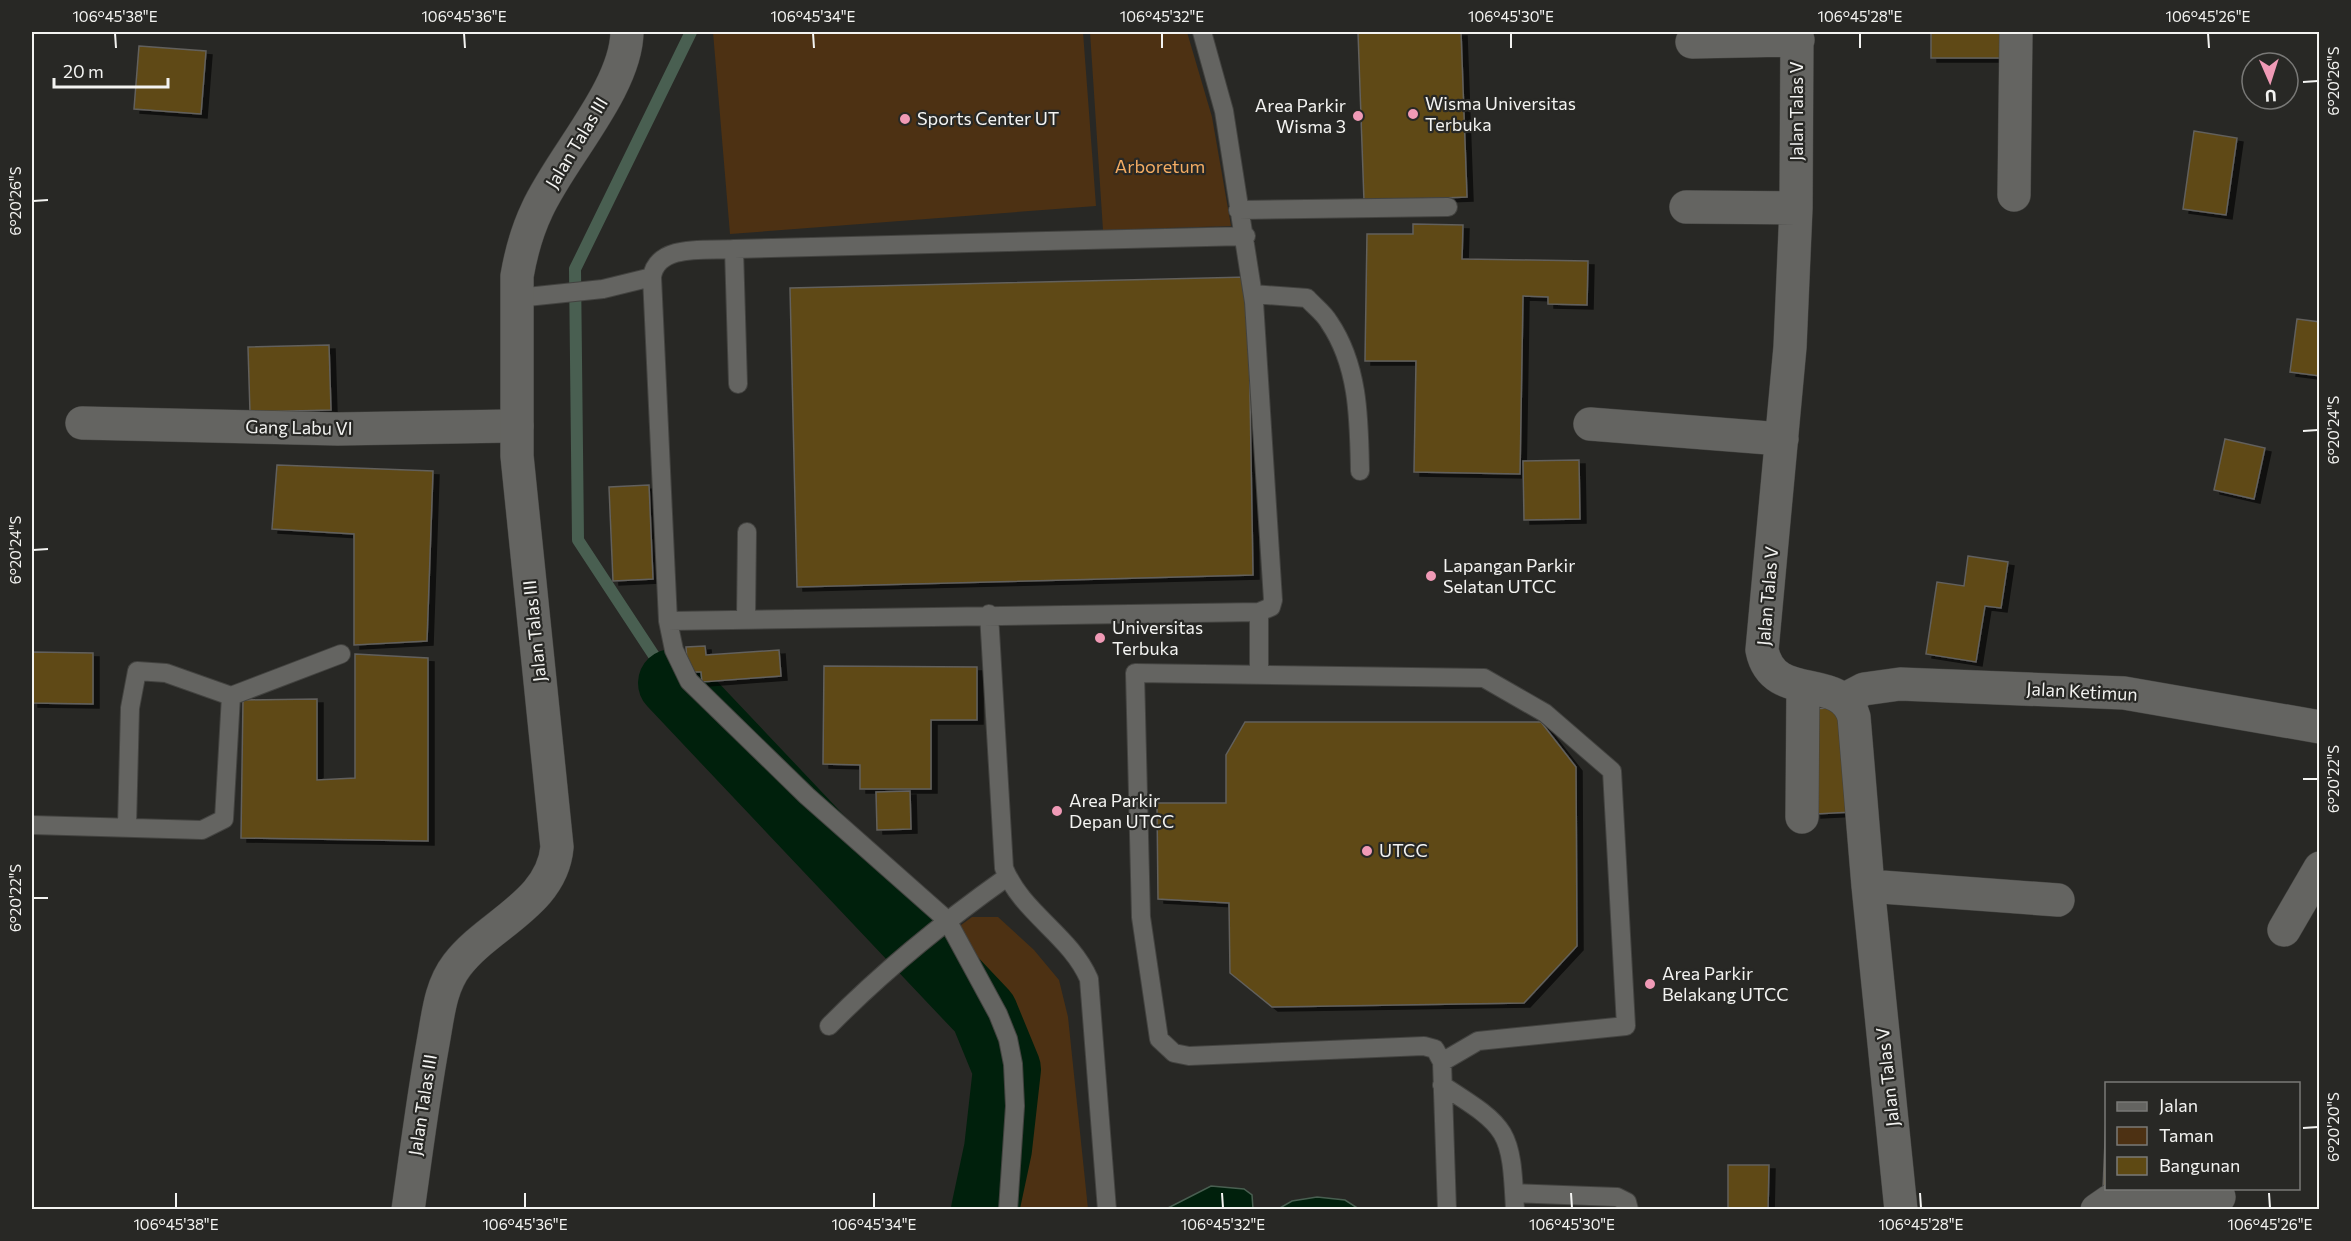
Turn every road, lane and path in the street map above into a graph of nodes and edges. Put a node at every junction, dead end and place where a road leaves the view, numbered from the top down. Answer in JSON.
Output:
{"nodes":[{"id":1,"x":627,"y":32,"type":"edge"},
{"id":2,"x":1202,"y":32,"type":"edge"},
{"id":3,"x":2016,"y":32,"type":"edge"},
{"id":4,"x":1798,"y":36,"type":"edge"},
{"id":5,"x":1692,"y":42,"type":"dead end"},
{"id":6,"x":2014,"y":195,"type":"dead end"},
{"id":7,"x":1448,"y":207,"type":"dead end"},
{"id":8,"x":1686,"y":207,"type":"dead end"},
{"id":9,"x":1796,"y":208,"type":"junction"},
{"id":10,"x":1238,"y":210,"type":"junction"},
{"id":11,"x":1246,"y":236,"type":"junction"},
{"id":12,"x":734,"y":249,"type":"junction"},
{"id":13,"x":652,"y":277,"type":"junction"},
{"id":14,"x":1253,"y":294,"type":"junction"},
{"id":15,"x":517,"y":298,"type":"junction"},
{"id":16,"x":738,"y":384,"type":"dead end"},
{"id":17,"x":82,"y":423,"type":"dead end"},
{"id":18,"x":1590,"y":424,"type":"dead end"},
{"id":19,"x":517,"y":426,"type":"junction"},
{"id":20,"x":1782,"y":439,"type":"junction"},
{"id":21,"x":1360,"y":471,"type":"dead end"},
{"id":22,"x":747,"y":532,"type":"dead end"},
{"id":23,"x":1259,"y":612,"type":"junction"},
{"id":24,"x":989,"y":614,"type":"junction"},
{"id":25,"x":746,"y":619,"type":"junction"},
{"id":26,"x":668,"y":621,"type":"junction"},
{"id":27,"x":341,"y":654,"type":"dead end"},
{"id":28,"x":1259,"y":674,"type":"junction"},
{"id":29,"x":1803,"y":686,"type":"junction"},
{"id":30,"x":231,"y":696,"type":"junction"},
{"id":31,"x":1845,"y":699,"type":"junction"},
{"id":32,"x":2319,"y":727,"type":"edge"},
{"id":33,"x":1802,"y":817,"type":"dead end"},
{"id":34,"x":32,"y":825,"type":"edge"},
{"id":35,"x":127,"y":826,"type":"junction"},
{"id":36,"x":2319,"y":868,"type":"edge"},
{"id":37,"x":1007,"y":877,"type":"junction"},
{"id":38,"x":1868,"y":886,"type":"junction"},
{"id":39,"x":2058,"y":900,"type":"dead end"},
{"id":40,"x":947,"y":920,"type":"junction"},
{"id":41,"x":2284,"y":930,"type":"dead end"},
{"id":42,"x":829,"y":1026,"type":"dead end"},
{"id":43,"x":1442,"y":1062,"type":"junction"},
{"id":44,"x":1442,"y":1085,"type":"junction"},
{"id":45,"x":2219,"y":1197,"type":"dead end"},
{"id":46,"x":1515,"y":1201,"type":"edge"},
{"id":47,"x":2106,"y":1207,"type":"edge"},
{"id":48,"x":408,"y":1209,"type":"edge"},
{"id":49,"x":1008,"y":1209,"type":"edge"},
{"id":50,"x":1107,"y":1209,"type":"edge"},
{"id":51,"x":1447,"y":1209,"type":"edge"},
{"id":52,"x":1629,"y":1209,"type":"edge"},
{"id":53,"x":1901,"y":1209,"type":"edge"}],
"edges":[{"from":1,"to":15,"type":"street","name":"Jalan Talas III"},
{"from":2,"to":10,"type":"lane"},
{"from":3,"to":6,"type":"street"},
{"from":4,"to":5,"type":"street"},
{"from":4,"to":9,"type":"street","name":"Jalan Talas V"},
{"from":7,"to":10,"type":"lane"},
{"from":8,"to":9,"type":"street"},
{"from":9,"to":20,"type":"street","name":"Jalan Talas V"},
{"from":10,"to":11,"type":"lane"},
{"from":11,"to":12,"type":"lane"},
{"from":11,"to":14,"type":"lane"},
{"from":12,"to":13,"type":"lane"},
{"from":12,"to":16,"type":"lane"},
{"from":13,"to":15,"type":"lane"},
{"from":13,"to":26,"type":"lane"},
{"from":14,"to":21,"type":"lane"},
{"from":14,"to":23,"type":"lane"},
{"from":15,"to":19,"type":"street","name":"Jalan Talas III"},
{"from":17,"to":19,"type":"street","name":"Gang Labu VI"},
{"from":18,"to":20,"type":"street"},
{"from":19,"to":48,"type":"street","name":"Jalan Talas III"},
{"from":20,"to":29,"type":"street","name":"Jalan Talas V"},
{"from":22,"to":25,"type":"lane"},
{"from":23,"to":24,"type":"lane"},
{"from":23,"to":28,"type":"lane"},
{"from":24,"to":25,"type":"lane"},
{"from":24,"to":37,"type":"lane"},
{"from":25,"to":26,"type":"lane"},
{"from":26,"to":40,"type":"lane"},
{"from":27,"to":30,"type":"lane"},
{"from":28,"to":43,"type":"lane"},
{"from":28,"to":43,"type":"lane"},
{"from":29,"to":31,"type":"street","name":"Jalan Talas V"},
{"from":29,"to":33,"type":"street"},
{"from":30,"to":35,"type":"lane"},
{"from":30,"to":35,"type":"lane"},
{"from":31,"to":32,"type":"street","name":"Jalan Ketimun"},
{"from":31,"to":38,"type":"street","name":"Jalan Talas V"},
{"from":34,"to":35,"type":"lane"},
{"from":36,"to":41,"type":"street"},
{"from":37,"to":40,"type":"lane"},
{"from":37,"to":50,"type":"lane"},
{"from":38,"to":39,"type":"street"},
{"from":38,"to":53,"type":"street","name":"Jalan Talas V"},
{"from":40,"to":42,"type":"lane"},
{"from":40,"to":49,"type":"lane"},
{"from":43,"to":44,"type":"lane"},
{"from":44,"to":46,"type":"lane"},
{"from":44,"to":51,"type":"lane"},
{"from":45,"to":47,"type":"street"},
{"from":46,"to":52,"type":"lane"}]}
